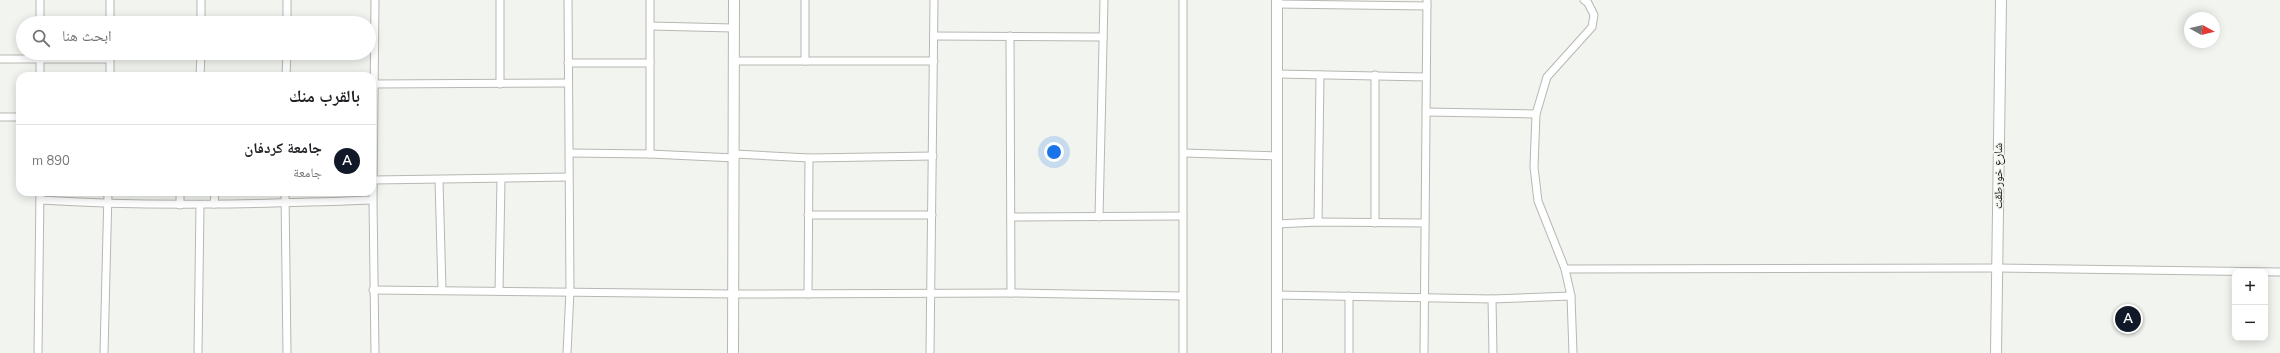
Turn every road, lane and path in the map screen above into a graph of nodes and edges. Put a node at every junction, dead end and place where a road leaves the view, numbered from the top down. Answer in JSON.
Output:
{"nodes":[{"id":1,"x":40,"y":0,"type":"edge"},
{"id":2,"x":110,"y":0,"type":"edge"},
{"id":3,"x":201,"y":0,"type":"edge"},
{"id":4,"x":287,"y":0,"type":"edge"},
{"id":5,"x":375,"y":0,"type":"edge"},
{"id":6,"x":500,"y":0,"type":"edge"},
{"id":7,"x":568,"y":0,"type":"edge"},
{"id":8,"x":650,"y":0,"type":"edge"},
{"id":9,"x":734,"y":0,"type":"edge"},
{"id":10,"x":805,"y":0,"type":"edge"},
{"id":11,"x":934,"y":0,"type":"edge"},
{"id":12,"x":1104,"y":0,"type":"edge"},
{"id":13,"x":1183,"y":0,"type":"edge"},
{"id":14,"x":1584,"y":0,"type":"edge"},
{"id":15,"x":2001,"y":0,"type":"edge"},
{"id":16,"x":1277,"y":2,"type":"edge"},
{"id":17,"x":1354,"y":2,"type":"edge"},
{"id":18,"x":1427,"y":3,"type":"edge"},
{"id":19,"x":40,"y":16,"type":"edge"},
{"id":20,"x":110,"y":16,"type":"edge"},
{"id":21,"x":201,"y":16,"type":"edge"},
{"id":22,"x":287,"y":16,"type":"edge"},
{"id":23,"x":375,"y":16,"type":"edge"},
{"id":24,"x":651,"y":26,"type":"junction"},
{"id":25,"x":733,"y":28,"type":"junction"},
{"id":26,"x":934,"y":36,"type":"junction"},
{"id":27,"x":1010,"y":36,"type":"junction"},
{"id":28,"x":1103,"y":37,"type":"junction"},
{"id":29,"x":16,"y":58,"type":"edge"},
{"id":30,"x":0,"y":59,"type":"edge"},
{"id":31,"x":40,"y":60,"type":"edge"},
{"id":32,"x":110,"y":60,"type":"edge"},
{"id":33,"x":201,"y":60,"type":"edge"},
{"id":34,"x":286,"y":60,"type":"edge"},
{"id":35,"x":374,"y":60,"type":"edge"},
{"id":36,"x":734,"y":61,"type":"junction"},
{"id":37,"x":805,"y":61,"type":"junction"},
{"id":38,"x":934,"y":61,"type":"junction"},
{"id":39,"x":650,"y":63,"type":"junction"},
{"id":40,"x":568,"y":64,"type":"junction"},
{"id":41,"x":40,"y":72,"type":"edge"},
{"id":42,"x":110,"y":72,"type":"edge"},
{"id":43,"x":200,"y":72,"type":"edge"},
{"id":44,"x":286,"y":72,"type":"edge"},
{"id":45,"x":374,"y":72,"type":"edge"},
{"id":46,"x":1278,"y":74,"type":"junction"},
{"id":47,"x":1320,"y":75,"type":"junction"},
{"id":48,"x":1375,"y":75,"type":"junction"},
{"id":49,"x":1426,"y":77,"type":"junction"},
{"id":50,"x":568,"y":83,"type":"junction"},
{"id":51,"x":376,"y":84,"type":"edge"},
{"id":52,"x":500,"y":84,"type":"junction"},
{"id":53,"x":1426,"y":112,"type":"junction"},
{"id":54,"x":1536,"y":114,"type":"junction"},
{"id":55,"x":0,"y":117,"type":"edge"},
{"id":56,"x":16,"y":117,"type":"edge"},
{"id":57,"x":570,"y":153,"type":"junction"},
{"id":58,"x":1184,"y":153,"type":"junction"},
{"id":59,"x":650,"y":154,"type":"junction"},
{"id":60,"x":735,"y":156,"type":"junction"},
{"id":61,"x":932,"y":156,"type":"junction"},
{"id":62,"x":1278,"y":156,"type":"junction"},
{"id":63,"x":809,"y":158,"type":"junction"},
{"id":64,"x":568,"y":177,"type":"junction"},
{"id":65,"x":501,"y":179,"type":"junction"},
{"id":66,"x":376,"y":180,"type":"edge"},
{"id":67,"x":439,"y":180,"type":"junction"},
{"id":68,"x":40,"y":196,"type":"edge"},
{"id":69,"x":108,"y":196,"type":"edge"},
{"id":70,"x":180,"y":196,"type":"edge"},
{"id":71,"x":215,"y":196,"type":"edge"},
{"id":72,"x":285,"y":196,"type":"edge"},
{"id":73,"x":373,"y":196,"type":"edge"},
{"id":74,"x":373,"y":200,"type":"junction"},
{"id":75,"x":285,"y":203,"type":"junction"},
{"id":76,"x":108,"y":204,"type":"junction"},
{"id":77,"x":214,"y":204,"type":"junction"},
{"id":78,"x":180,"y":205,"type":"junction"},
{"id":79,"x":200,"y":205,"type":"junction"},
{"id":80,"x":808,"y":215,"type":"junction"},
{"id":81,"x":932,"y":215,"type":"junction"},
{"id":82,"x":1183,"y":216,"type":"junction"},
{"id":83,"x":1011,"y":217,"type":"junction"},
{"id":84,"x":1100,"y":217,"type":"junction"},
{"id":85,"x":1318,"y":222,"type":"junction"},
{"id":86,"x":1375,"y":223,"type":"junction"},
{"id":87,"x":1424,"y":223,"type":"junction"},
{"id":88,"x":1277,"y":224,"type":"junction"},
{"id":89,"x":1998,"y":268,"type":"junction"},
{"id":90,"x":1565,"y":269,"type":"junction"},
{"id":91,"x":2280,"y":272,"type":"edge"},
{"id":92,"x":373,"y":290,"type":"junction"},
{"id":93,"x":442,"y":290,"type":"junction"},
{"id":94,"x":499,"y":291,"type":"junction"},
{"id":95,"x":570,"y":291,"type":"junction"},
{"id":96,"x":931,"y":293,"type":"junction"},
{"id":97,"x":1011,"y":293,"type":"junction"},
{"id":98,"x":733,"y":294,"type":"junction"},
{"id":99,"x":808,"y":294,"type":"junction"},
{"id":100,"x":1277,"y":295,"type":"junction"},
{"id":101,"x":1182,"y":296,"type":"junction"},
{"id":102,"x":1349,"y":296,"type":"junction"},
{"id":103,"x":1571,"y":296,"type":"junction"},
{"id":104,"x":1424,"y":299,"type":"junction"},
{"id":105,"x":1492,"y":299,"type":"junction"},
{"id":106,"x":38,"y":353,"type":"edge"},
{"id":107,"x":104,"y":353,"type":"edge"},
{"id":108,"x":198,"y":353,"type":"edge"},
{"id":109,"x":287,"y":353,"type":"edge"},
{"id":110,"x":375,"y":353,"type":"edge"},
{"id":111,"x":567,"y":353,"type":"edge"},
{"id":112,"x":733,"y":353,"type":"edge"},
{"id":113,"x":930,"y":353,"type":"edge"},
{"id":114,"x":1183,"y":353,"type":"edge"},
{"id":115,"x":1277,"y":353,"type":"edge"},
{"id":116,"x":1349,"y":353,"type":"edge"},
{"id":117,"x":1424,"y":353,"type":"edge"},
{"id":118,"x":1493,"y":353,"type":"edge"},
{"id":119,"x":1573,"y":353,"type":"edge"},
{"id":120,"x":1996,"y":353,"type":"edge"}],
"edges":[{"from":1,"to":19,"type":"street"},
{"from":2,"to":20,"type":"street"},
{"from":3,"to":21,"type":"street"},
{"from":4,"to":22,"type":"street"},
{"from":5,"to":23,"type":"street"},
{"from":6,"to":52,"type":"street"},
{"from":7,"to":40,"type":"street"},
{"from":8,"to":24,"type":"street"},
{"from":9,"to":25,"type":"street"},
{"from":10,"to":37,"type":"street"},
{"from":11,"to":26,"type":"street"},
{"from":12,"to":28,"type":"street"},
{"from":13,"to":58,"type":"street"},
{"from":14,"to":54,"type":"street"},
{"from":15,"to":89,"type":"street","name":"شارع خورطقت"},
{"from":16,"to":17,"type":"street"},
{"from":16,"to":46,"type":"street"},
{"from":17,"to":18,"type":"street"},
{"from":18,"to":49,"type":"street"},
{"from":24,"to":25,"type":"street"},
{"from":24,"to":39,"type":"street"},
{"from":25,"to":36,"type":"street"},
{"from":26,"to":27,"type":"street"},
{"from":26,"to":38,"type":"street"},
{"from":27,"to":28,"type":"street"},
{"from":27,"to":83,"type":"street"},
{"from":28,"to":84,"type":"street"},
{"from":29,"to":30,"type":"street"},
{"from":31,"to":41,"type":"street"},
{"from":32,"to":42,"type":"street"},
{"from":33,"to":43,"type":"street"},
{"from":34,"to":44,"type":"street"},
{"from":35,"to":45,"type":"street"},
{"from":36,"to":37,"type":"street"},
{"from":36,"to":60,"type":"street"},
{"from":37,"to":38,"type":"street"},
{"from":38,"to":61,"type":"street"},
{"from":39,"to":40,"type":"street"},
{"from":39,"to":59,"type":"street"},
{"from":40,"to":50,"type":"street"},
{"from":46,"to":47,"type":"street"},
{"from":46,"to":62,"type":"street"},
{"from":47,"to":48,"type":"street"},
{"from":47,"to":85,"type":"street"},
{"from":48,"to":49,"type":"street"},
{"from":48,"to":86,"type":"street"},
{"from":49,"to":53,"type":"street"},
{"from":50,"to":52,"type":"street"},
{"from":50,"to":57,"type":"street"},
{"from":51,"to":52,"type":"street"},
{"from":53,"to":54,"type":"street"},
{"from":53,"to":87,"type":"street"},
{"from":54,"to":90,"type":"street"},
{"from":55,"to":56,"type":"street"},
{"from":57,"to":59,"type":"street"},
{"from":57,"to":64,"type":"street"},
{"from":58,"to":62,"type":"street"},
{"from":58,"to":82,"type":"street"},
{"from":59,"to":60,"type":"street"},
{"from":60,"to":63,"type":"street"},
{"from":60,"to":98,"type":"street"},
{"from":61,"to":63,"type":"street"},
{"from":61,"to":81,"type":"street"},
{"from":62,"to":88,"type":"street"},
{"from":63,"to":80,"type":"street"},
{"from":64,"to":65,"type":"street"},
{"from":64,"to":95,"type":"street"},
{"from":65,"to":67,"type":"street"},
{"from":65,"to":94,"type":"street"},
{"from":66,"to":67,"type":"street"},
{"from":67,"to":93,"type":"street"},
{"from":68,"to":76,"type":"street"},
{"from":68,"to":106,"type":"street"},
{"from":69,"to":76,"type":"street"},
{"from":70,"to":78,"type":"street"},
{"from":71,"to":77,"type":"street"},
{"from":72,"to":75,"type":"street"},
{"from":73,"to":74,"type":"street"},
{"from":74,"to":75,"type":"street"},
{"from":74,"to":92,"type":"street"},
{"from":75,"to":77,"type":"street"},
{"from":75,"to":109,"type":"street"},
{"from":76,"to":78,"type":"street"},
{"from":76,"to":107,"type":"street"},
{"from":77,"to":79,"type":"street"},
{"from":78,"to":79,"type":"street"},
{"from":79,"to":108,"type":"street"},
{"from":80,"to":81,"type":"street"},
{"from":80,"to":99,"type":"street"},
{"from":81,"to":96,"type":"street"},
{"from":82,"to":84,"type":"street"},
{"from":82,"to":101,"type":"street"},
{"from":83,"to":84,"type":"street"},
{"from":83,"to":97,"type":"street"},
{"from":85,"to":86,"type":"street"},
{"from":85,"to":88,"type":"street"},
{"from":86,"to":87,"type":"street"},
{"from":87,"to":104,"type":"street"},
{"from":88,"to":100,"type":"street"},
{"from":89,"to":90,"type":"street"},
{"from":89,"to":91,"type":"street"},
{"from":89,"to":120,"type":"street","name":"شارع خورطقت"},
{"from":90,"to":103,"type":"street"},
{"from":92,"to":93,"type":"street"},
{"from":92,"to":110,"type":"street"},
{"from":93,"to":94,"type":"street"},
{"from":94,"to":95,"type":"street"},
{"from":95,"to":98,"type":"street"},
{"from":95,"to":111,"type":"street"},
{"from":96,"to":97,"type":"street"},
{"from":96,"to":99,"type":"street"},
{"from":96,"to":113,"type":"street"},
{"from":97,"to":101,"type":"street"},
{"from":98,"to":99,"type":"street"},
{"from":98,"to":112,"type":"street"},
{"from":100,"to":102,"type":"street"},
{"from":100,"to":115,"type":"street"},
{"from":101,"to":114,"type":"street"},
{"from":102,"to":104,"type":"street"},
{"from":102,"to":116,"type":"street"},
{"from":103,"to":105,"type":"street"},
{"from":103,"to":119,"type":"street"},
{"from":104,"to":105,"type":"street"},
{"from":104,"to":117,"type":"street"},
{"from":105,"to":118,"type":"street"}]}
